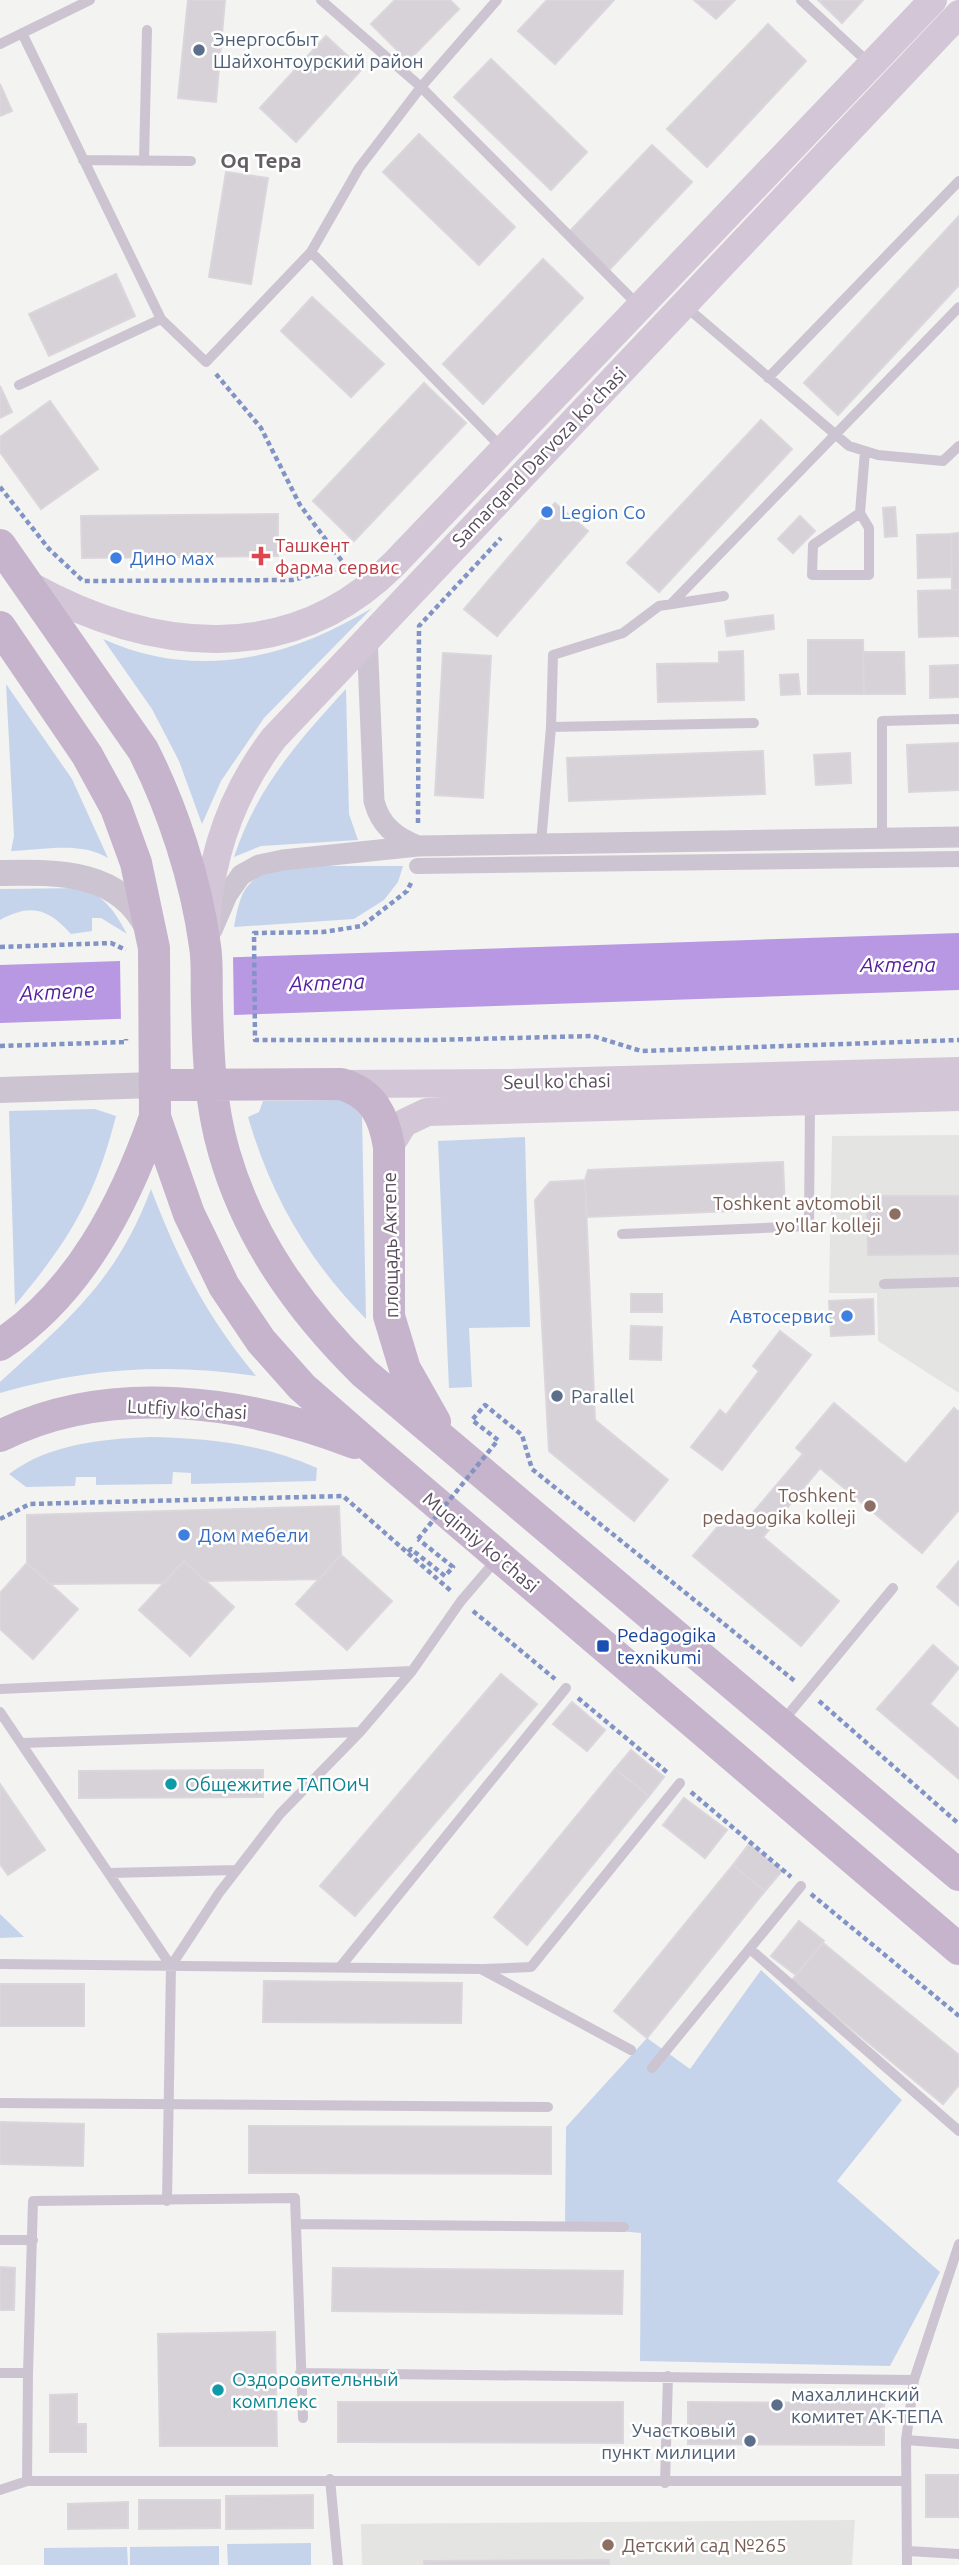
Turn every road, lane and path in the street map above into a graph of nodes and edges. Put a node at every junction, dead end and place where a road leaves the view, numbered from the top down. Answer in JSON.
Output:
{"nodes":[{"id":1,"x":90,"y":0,"type":"edge"},
{"id":2,"x":321,"y":0,"type":"edge"},
{"id":3,"x":497,"y":0,"type":"edge"},
{"id":4,"x":801,"y":0,"type":"edge"},
{"id":5,"x":933,"y":0,"type":"edge"},
{"id":6,"x":959,"y":14,"type":"edge"},
{"id":7,"x":147,"y":30,"type":"dead end"},
{"id":8,"x":22,"y":33,"type":"junction"},
{"id":9,"x":0,"y":44,"type":"edge"},
{"id":10,"x":871,"y":65,"type":"junction"},
{"id":11,"x":421,"y":87,"type":"junction"},
{"id":12,"x":83,"y":160,"type":"junction"},
{"id":13,"x":144,"y":160,"type":"junction"},
{"id":14,"x":191,"y":161,"type":"dead end"},
{"id":15,"x":959,"y":181,"type":"edge"},
{"id":16,"x":312,"y":252,"type":"junction"},
{"id":17,"x":683,"y":304,"type":"junction"},
{"id":18,"x":639,"y":306,"type":"junction"},
{"id":19,"x":958,"y":309,"type":"edge"},
{"id":20,"x":161,"y":320,"type":"junction"},
{"id":21,"x":206,"y":362,"type":"junction"},
{"id":22,"x":768,"y":378,"type":"junction"},
{"id":23,"x":19,"y":384,"type":"dead end"},
{"id":24,"x":836,"y":435,"type":"junction"},
{"id":25,"x":959,"y":446,"type":"edge"},
{"id":26,"x":504,"y":450,"type":"junction"},
{"id":27,"x":865,"y":451,"type":"junction"},
{"id":28,"x":0,"y":487,"type":"edge"},
{"id":29,"x":860,"y":513,"type":"junction"},
{"id":30,"x":0,"y":545,"type":"edge"},
{"id":31,"x":358,"y":564,"type":"dead end"},
{"id":32,"x":345,"y":567,"type":"junction"},
{"id":33,"x":29,"y":585,"type":"junction"},
{"id":34,"x":724,"y":596,"type":"dead end"},
{"id":35,"x":671,"y":604,"type":"junction"},
{"id":36,"x":419,"y":626,"type":"dead end"},
{"id":37,"x":0,"y":627,"type":"edge"},
{"id":38,"x":368,"y":636,"type":"junction"},
{"id":39,"x":959,"y":719,"type":"edge"},
{"id":40,"x":754,"y":723,"type":"dead end"},
{"id":41,"x":551,"y":727,"type":"junction"},
{"id":42,"x":959,"y":836,"type":"edge"},
{"id":43,"x":883,"y":838,"type":"junction"},
{"id":44,"x":541,"y":843,"type":"junction"},
{"id":45,"x":417,"y":856,"type":"junction"},
{"id":46,"x":959,"y":859,"type":"edge"},
{"id":47,"x":4,"y":870,"type":"edge"},
{"id":48,"x":0,"y":947,"type":"edge"},
{"id":49,"x":205,"y":947,"type":"junction"},
{"id":50,"x":140,"y":948,"type":"junction"},
{"id":51,"x":141,"y":1036,"type":"junction"},
{"id":52,"x":959,"y":1040,"type":"edge"},
{"id":53,"x":0,"y":1046,"type":"edge"},
{"id":54,"x":959,"y":1071,"type":"edge"},
{"id":55,"x":341,"y":1084,"type":"junction"},
{"id":56,"x":155,"y":1085,"type":"junction"},
{"id":57,"x":211,"y":1085,"type":"junction"},
{"id":58,"x":0,"y":1090,"type":"edge"},
{"id":59,"x":959,"y":1097,"type":"edge"},
{"id":60,"x":810,"y":1101,"type":"junction"},
{"id":61,"x":155,"y":1117,"type":"junction"},
{"id":62,"x":389,"y":1147,"type":"junction"},
{"id":63,"x":622,"y":1234,"type":"dead end"},
{"id":64,"x":959,"y":1282,"type":"edge"},
{"id":65,"x":884,"y":1284,"type":"dead end"},
{"id":66,"x":0,"y":1345,"type":"edge"},
{"id":67,"x":0,"y":1436,"type":"edge"},
{"id":68,"x":373,"y":1449,"type":"junction"},
{"id":69,"x":457,"y":1451,"type":"junction"},
{"id":70,"x":0,"y":1519,"type":"edge"},
{"id":71,"x":408,"y":1552,"type":"junction"},
{"id":72,"x":499,"y":1557,"type":"junction"},
{"id":73,"x":894,"y":1588,"type":"dead end"},
{"id":74,"x":461,"y":1601,"type":"junction"},
{"id":75,"x":412,"y":1671,"type":"junction"},
{"id":76,"x":566,"y":1688,"type":"junction"},
{"id":77,"x":0,"y":1689,"type":"edge"},
{"id":78,"x":808,"y":1691,"type":"junction"},
{"id":79,"x":0,"y":1712,"type":"edge"},
{"id":80,"x":780,"y":1724,"type":"junction"},
{"id":81,"x":360,"y":1732,"type":"junction"},
{"id":82,"x":22,"y":1743,"type":"junction"},
{"id":83,"x":680,"y":1783,"type":"junction"},
{"id":84,"x":959,"y":1824,"type":"edge"},
{"id":85,"x":236,"y":1870,"type":"junction"},
{"id":86,"x":109,"y":1873,"type":"junction"},
{"id":87,"x":959,"y":1875,"type":"edge"},
{"id":88,"x":801,"y":1886,"type":"junction"},
{"id":89,"x":750,"y":1949,"type":"junction"},
{"id":90,"x":959,"y":1949,"type":"edge"},
{"id":91,"x":0,"y":1964,"type":"edge"},
{"id":92,"x":171,"y":1966,"type":"junction"},
{"id":93,"x":341,"y":1966,"type":"junction"},
{"id":94,"x":481,"y":1969,"type":"junction"},
{"id":95,"x":959,"y":2016,"type":"edge"},
{"id":96,"x":631,"y":2050,"type":"dead end"},
{"id":97,"x":652,"y":2068,"type":"dead end"},
{"id":98,"x":0,"y":2103,"type":"edge"},
{"id":99,"x":168,"y":2104,"type":"junction"},
{"id":100,"x":548,"y":2107,"type":"dead end"},
{"id":101,"x":959,"y":2132,"type":"edge"},
{"id":102,"x":167,"y":2201,"type":"junction"},
{"id":103,"x":297,"y":2224,"type":"junction"},
{"id":104,"x":624,"y":2227,"type":"dead end"},
{"id":105,"x":0,"y":2240,"type":"edge"},
{"id":106,"x":33,"y":2240,"type":"junction"},
{"id":107,"x":959,"y":2244,"type":"edge"},
{"id":108,"x":0,"y":2373,"type":"edge"},
{"id":109,"x":28,"y":2373,"type":"junction"},
{"id":110,"x":300,"y":2373,"type":"junction"},
{"id":111,"x":668,"y":2376,"type":"junction"},
{"id":112,"x":914,"y":2380,"type":"junction"},
{"id":113,"x":303,"y":2418,"type":"dead end"},
{"id":114,"x":906,"y":2440,"type":"junction"},
{"id":115,"x":959,"y":2444,"type":"edge"},
{"id":116,"x":330,"y":2479,"type":"junction"},
{"id":117,"x":27,"y":2481,"type":"junction"},
{"id":118,"x":905,"y":2481,"type":"junction"},
{"id":119,"x":665,"y":2483,"type":"junction"},
{"id":120,"x":0,"y":2490,"type":"edge"},
{"id":121,"x":908,"y":2551,"type":"junction"},
{"id":122,"x":959,"y":2554,"type":"edge"},
{"id":123,"x":338,"y":2565,"type":"edge"},
{"id":124,"x":907,"y":2565,"type":"edge"}],
"edges":[{"from":1,"to":8,"type":"lane"},
{"from":2,"to":11,"type":"lane"},
{"from":3,"to":11,"type":"lane"},
{"from":4,"to":10,"type":"lane"},
{"from":5,"to":10,"type":"main road","name":"Samarqand Darvoza koʻchasi"},
{"from":6,"to":17,"type":"main road","name":"Samarqand Darvoza koʻchasi"},
{"from":7,"to":13,"type":"lane"},
{"from":8,"to":9,"type":"lane"},
{"from":8,"to":12,"type":"lane"},
{"from":10,"to":18,"type":"main road","name":"Samarqand Darvoza koʻchasi"},
{"from":11,"to":16,"type":"lane"},
{"from":11,"to":18,"type":"lane"},
{"from":12,"to":13,"type":"lane"},
{"from":12,"to":20,"type":"lane"},
{"from":13,"to":14,"type":"lane"},
{"from":15,"to":22,"type":"lane"},
{"from":16,"to":21,"type":"lane"},
{"from":16,"to":26,"type":"lane"},
{"from":17,"to":22,"type":"lane"},
{"from":17,"to":38,"type":"main road","name":"Samarqand Darvoza koʻchasi"},
{"from":18,"to":26,"type":"main road","name":"Samarqand Darvoza koʻchasi"},
{"from":19,"to":24,"type":"lane"},
{"from":20,"to":21,"type":"lane"},
{"from":20,"to":23,"type":"lane"},
{"from":21,"to":32,"type":"path"},
{"from":22,"to":24,"type":"lane"},
{"from":24,"to":27,"type":"lane"},
{"from":24,"to":35,"type":"lane"},
{"from":25,"to":27,"type":"lane"},
{"from":26,"to":33,"type":"main road","name":"Samarqand Darvoza koʻchasi"},
{"from":27,"to":29,"type":"lane"},
{"from":28,"to":32,"type":"path"},
{"from":29,"to":29,"type":"lane"},
{"from":30,"to":33,"type":"main road"},
{"from":31,"to":32,"type":"path"},
{"from":33,"to":49,"type":"main road"},
{"from":34,"to":35,"type":"lane"},
{"from":35,"to":41,"type":"lane"},
{"from":36,"to":45,"type":"path"},
{"from":37,"to":50,"type":"main road","name":"Muqimiy ko'chasi"},
{"from":38,"to":45,"type":"street"},
{"from":38,"to":49,"type":"main road","name":"Samarqand Darvoza koʻchasi"},
{"from":39,"to":43,"type":"lane"},
{"from":40,"to":41,"type":"lane"},
{"from":41,"to":44,"type":"lane"},
{"from":42,"to":43,"type":"street"},
{"from":43,"to":44,"type":"street"},
{"from":44,"to":45,"type":"street"},
{"from":45,"to":46,"type":"street"},
{"from":45,"to":49,"type":"street"},
{"from":45,"to":52,"type":"path"},
{"from":47,"to":50,"type":"street"},
{"from":48,"to":50,"type":"path"},
{"from":49,"to":57,"type":"main road"},
{"from":50,"to":51,"type":"main road","name":"Muqimiy ko'chasi"},
{"from":51,"to":53,"type":"path"},
{"from":51,"to":56,"type":"main road","name":"Muqimiy ko'chasi"},
{"from":54,"to":55,"type":"main road","name":"Seul ko'chasi"},
{"from":55,"to":57,"type":"main road","name":"Seul ko'chasi"},
{"from":55,"to":62,"type":"main road","name":"площадь Актепе"},
{"from":56,"to":57,"type":"main road","name":"Seul ko'chasi"},
{"from":56,"to":58,"type":"street"},
{"from":56,"to":61,"type":"main road","name":"Muqimiy ko'chasi"},
{"from":57,"to":69,"type":"main road"},
{"from":59,"to":60,"type":"main road"},
{"from":60,"to":62,"type":"main road"},
{"from":60,"to":63,"type":"lane"},
{"from":61,"to":66,"type":"main road"},
{"from":61,"to":68,"type":"main road","name":"Muqimiy ko'chasi"},
{"from":62,"to":69,"type":"main road","name":"площадь Актепе"},
{"from":64,"to":65,"type":"lane"},
{"from":67,"to":68,"type":"main road","name":"Lutfiy ko'chasi"},
{"from":68,"to":72,"type":"main road","name":"Muqimiy ko'chasi"},
{"from":69,"to":80,"type":"main road"},
{"from":70,"to":71,"type":"path"},
{"from":71,"to":74,"type":"path"},
{"from":71,"to":78,"type":"path","bridge":true},
{"from":72,"to":74,"type":"lane"},
{"from":72,"to":90,"type":"main road","name":"Muqimiy ko'chasi"},
{"from":73,"to":78,"type":"lane"},
{"from":74,"to":75,"type":"lane"},
{"from":74,"to":76,"type":"path"},
{"from":75,"to":77,"type":"lane"},
{"from":75,"to":81,"type":"lane"},
{"from":76,"to":83,"type":"path"},
{"from":76,"to":93,"type":"lane"},
{"from":78,"to":80,"type":"lane"},
{"from":78,"to":84,"type":"path"},
{"from":79,"to":82,"type":"lane"},
{"from":80,"to":87,"type":"main road"},
{"from":81,"to":82,"type":"lane"},
{"from":81,"to":85,"type":"lane"},
{"from":82,"to":86,"type":"lane"},
{"from":83,"to":88,"type":"path"},
{"from":83,"to":94,"type":"lane"},
{"from":85,"to":86,"type":"lane"},
{"from":85,"to":92,"type":"lane"},
{"from":86,"to":92,"type":"lane"},
{"from":88,"to":89,"type":"lane"},
{"from":88,"to":95,"type":"path"},
{"from":89,"to":97,"type":"lane"},
{"from":89,"to":101,"type":"lane"},
{"from":91,"to":92,"type":"lane"},
{"from":92,"to":93,"type":"lane"},
{"from":92,"to":99,"type":"lane"},
{"from":93,"to":94,"type":"lane"},
{"from":94,"to":96,"type":"lane"},
{"from":98,"to":99,"type":"lane"},
{"from":99,"to":100,"type":"lane"},
{"from":99,"to":102,"type":"lane"},
{"from":102,"to":103,"type":"lane"},
{"from":102,"to":106,"type":"lane"},
{"from":103,"to":104,"type":"lane"},
{"from":103,"to":110,"type":"lane"},
{"from":105,"to":106,"type":"lane"},
{"from":106,"to":109,"type":"lane"},
{"from":107,"to":112,"type":"lane"},
{"from":108,"to":109,"type":"lane"},
{"from":109,"to":117,"type":"lane"},
{"from":110,"to":111,"type":"lane"},
{"from":110,"to":113,"type":"lane"},
{"from":111,"to":112,"type":"lane"},
{"from":111,"to":119,"type":"lane"},
{"from":112,"to":114,"type":"lane"},
{"from":114,"to":115,"type":"lane"},
{"from":114,"to":118,"type":"lane"},
{"from":116,"to":117,"type":"lane"},
{"from":116,"to":119,"type":"lane"},
{"from":116,"to":123,"type":"lane"},
{"from":117,"to":120,"type":"lane"},
{"from":118,"to":119,"type":"lane"},
{"from":118,"to":121,"type":"lane"},
{"from":121,"to":122,"type":"lane"},
{"from":121,"to":124,"type":"lane"}]}
